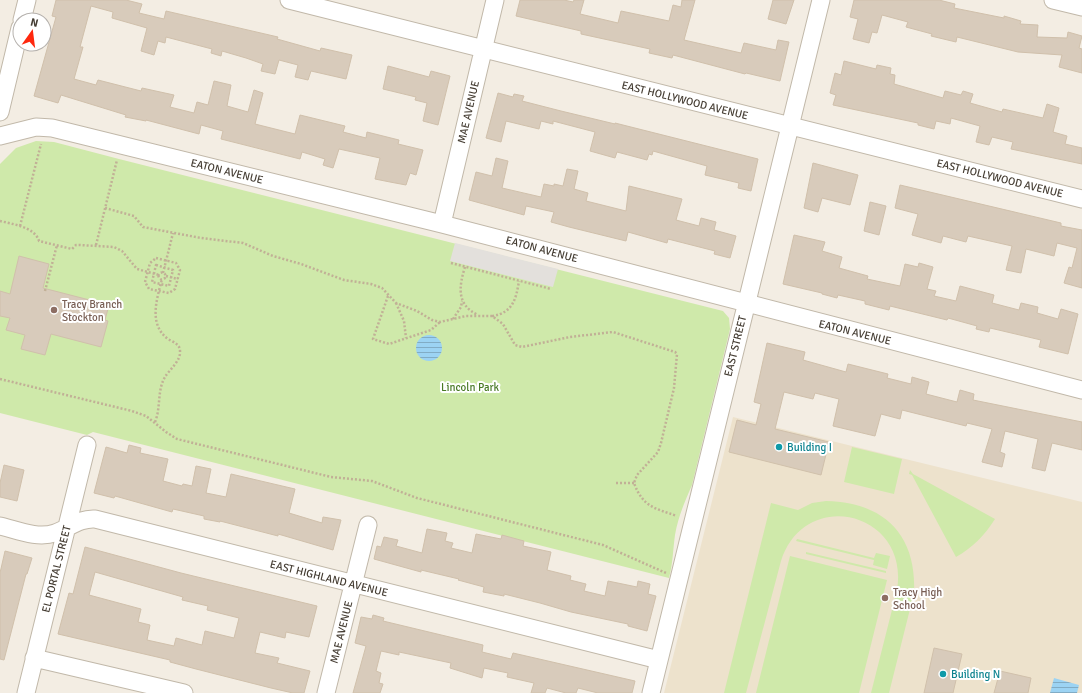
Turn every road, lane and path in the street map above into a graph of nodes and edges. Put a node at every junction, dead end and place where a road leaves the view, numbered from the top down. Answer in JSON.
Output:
{"nodes":[{"id":1,"x":26,"y":0,"type":"edge"},
{"id":2,"x":289,"y":0,"type":"edge"},
{"id":3,"x":495,"y":0,"type":"edge"},
{"id":4,"x":821,"y":0,"type":"edge"},
{"id":5,"x":1053,"y":0,"type":"edge"},
{"id":6,"x":1082,"y":7,"type":"edge"},
{"id":7,"x":24,"y":12,"type":"edge"},
{"id":8,"x":483,"y":50,"type":"junction"},
{"id":9,"x":14,"y":52,"type":"edge"},
{"id":10,"x":0,"y":112,"type":"edge"},
{"id":11,"x":789,"y":126,"type":"junction"},
{"id":12,"x":0,"y":136,"type":"edge"},
{"id":13,"x":41,"y":144,"type":"dead end"},
{"id":14,"x":117,"y":160,"type":"dead end"},
{"id":15,"x":1082,"y":198,"type":"edge"},
{"id":16,"x":105,"y":208,"type":"junction"},
{"id":17,"x":0,"y":221,"type":"edge"},
{"id":18,"x":442,"y":224,"type":"junction"},
{"id":19,"x":20,"y":226,"type":"junction"},
{"id":20,"x":173,"y":232,"type":"junction"},
{"id":21,"x":57,"y":245,"type":"junction"},
{"id":22,"x":96,"y":245,"type":"junction"},
{"id":23,"x":166,"y":261,"type":"junction"},
{"id":24,"x":451,"y":263,"type":"dead end"},
{"id":25,"x":165,"y":267,"type":"junction"},
{"id":26,"x":465,"y":267,"type":"junction"},
{"id":27,"x":147,"y":272,"type":"junction"},
{"id":28,"x":163,"y":273,"type":"junction"},
{"id":29,"x":154,"y":274,"type":"junction"},
{"id":30,"x":159,"y":275,"type":"junction"},
{"id":31,"x":166,"y":276,"type":"junction"},
{"id":32,"x":171,"y":278,"type":"junction"},
{"id":33,"x":162,"y":279,"type":"junction"},
{"id":34,"x":178,"y":279,"type":"junction"},
{"id":35,"x":519,"y":280,"type":"junction"},
{"id":36,"x":160,"y":284,"type":"junction"},
{"id":37,"x":551,"y":288,"type":"dead end"},
{"id":38,"x":45,"y":291,"type":"dead end"},
{"id":39,"x":159,"y":291,"type":"junction"},
{"id":40,"x":388,"y":296,"type":"junction"},
{"id":41,"x":462,"y":300,"type":"junction"},
{"id":42,"x":396,"y":303,"type":"junction"},
{"id":43,"x":746,"y":304,"type":"junction"},
{"id":44,"x":480,"y":316,"type":"junction"},
{"id":45,"x":492,"y":316,"type":"junction"},
{"id":46,"x":452,"y":319,"type":"junction"},
{"id":47,"x":440,"y":322,"type":"junction"},
{"id":48,"x":406,"y":338,"type":"junction"},
{"id":49,"x":0,"y":379,"type":"edge"},
{"id":50,"x":1082,"y":390,"type":"edge"},
{"id":51,"x":155,"y":422,"type":"junction"},
{"id":52,"x":87,"y":445,"type":"dead end"},
{"id":53,"x":634,"y":482,"type":"junction"},
{"id":54,"x":616,"y":484,"type":"dead end"},
{"id":55,"x":677,"y":516,"type":"dead end"},
{"id":56,"x":368,"y":525,"type":"dead end"},
{"id":57,"x":0,"y":526,"type":"edge"},
{"id":58,"x":67,"y":527,"type":"junction"},
{"id":59,"x":668,"y":574,"type":"dead end"},
{"id":60,"x":353,"y":584,"type":"junction"},
{"id":61,"x":34,"y":658,"type":"junction"},
{"id":62,"x":659,"y":660,"type":"junction"},
{"id":63,"x":26,"y":693,"type":"edge"},
{"id":64,"x":184,"y":693,"type":"edge"},
{"id":65,"x":326,"y":693,"type":"edge"},
{"id":66,"x":651,"y":693,"type":"edge"}],
"edges":[{"from":1,"to":7,"type":"street"},
{"from":2,"to":8,"type":"street","name":"EAST HOLLYWOOD AVENUE"},
{"from":3,"to":8,"type":"street","name":"MAE AVENUE"},
{"from":4,"to":11,"type":"street","name":"EAST STREET"},
{"from":5,"to":6,"type":"street"},
{"from":8,"to":11,"type":"street","name":"EAST HOLLYWOOD AVENUE"},
{"from":8,"to":18,"type":"street","name":"MAE AVENUE"},
{"from":9,"to":10,"type":"street"},
{"from":11,"to":15,"type":"street","name":"EAST HOLLYWOOD AVENUE"},
{"from":11,"to":43,"type":"street","name":"EAST STREET"},
{"from":12,"to":18,"type":"street","name":"EATON AVENUE"},
{"from":13,"to":19,"type":"path"},
{"from":14,"to":16,"type":"path"},
{"from":16,"to":20,"type":"path"},
{"from":16,"to":22,"type":"path"},
{"from":17,"to":19,"type":"path"},
{"from":18,"to":43,"type":"street","name":"EATON AVENUE"},
{"from":19,"to":21,"type":"path"},
{"from":20,"to":23,"type":"path"},
{"from":20,"to":40,"type":"path"},
{"from":21,"to":22,"type":"path"},
{"from":21,"to":38,"type":"path"},
{"from":22,"to":27,"type":"path"},
{"from":23,"to":25,"type":"path"},
{"from":23,"to":27,"type":"path"},
{"from":23,"to":34,"type":"path"},
{"from":24,"to":26,"type":"path"},
{"from":25,"to":28,"type":"path"},
{"from":25,"to":29,"type":"path"},
{"from":25,"to":32,"type":"path"},
{"from":26,"to":35,"type":"path"},
{"from":26,"to":41,"type":"path"},
{"from":27,"to":29,"type":"path"},
{"from":27,"to":39,"type":"path"},
{"from":28,"to":30,"type":"path"},
{"from":28,"to":31,"type":"path"},
{"from":29,"to":30,"type":"path"},
{"from":29,"to":36,"type":"path"},
{"from":30,"to":33,"type":"path"},
{"from":31,"to":32,"type":"path"},
{"from":31,"to":33,"type":"path"},
{"from":32,"to":34,"type":"path"},
{"from":32,"to":36,"type":"path"},
{"from":33,"to":36,"type":"path"},
{"from":34,"to":39,"type":"path"},
{"from":35,"to":37,"type":"path"},
{"from":35,"to":45,"type":"path"},
{"from":36,"to":39,"type":"path"},
{"from":39,"to":51,"type":"path"},
{"from":40,"to":42,"type":"path"},
{"from":40,"to":48,"type":"path"},
{"from":41,"to":44,"type":"path"},
{"from":41,"to":46,"type":"path"},
{"from":42,"to":47,"type":"path"},
{"from":42,"to":48,"type":"path"},
{"from":43,"to":50,"type":"street","name":"EATON AVENUE"},
{"from":43,"to":62,"type":"street","name":"EAST STREET"},
{"from":44,"to":45,"type":"path"},
{"from":44,"to":46,"type":"path"},
{"from":45,"to":53,"type":"path"},
{"from":46,"to":47,"type":"path"},
{"from":47,"to":48,"type":"path"},
{"from":49,"to":51,"type":"path"},
{"from":51,"to":59,"type":"path"},
{"from":52,"to":58,"type":"street","name":"EL PORTAL STREET"},
{"from":53,"to":54,"type":"path"},
{"from":53,"to":55,"type":"path"},
{"from":56,"to":60,"type":"street","name":"MAE AVENUE"},
{"from":57,"to":58,"type":"street","name":"EAST HIGHLAND AVENUE"},
{"from":58,"to":60,"type":"street","name":"EAST HIGHLAND AVENUE"},
{"from":58,"to":61,"type":"street","name":"EL PORTAL STREET"},
{"from":60,"to":62,"type":"street","name":"EAST HIGHLAND AVENUE"},
{"from":60,"to":65,"type":"street","name":"MAE AVENUE"},
{"from":61,"to":63,"type":"street","name":"EL PORTAL STREET"},
{"from":61,"to":64,"type":"street"},
{"from":62,"to":66,"type":"street","name":"EAST STREET"}]}
